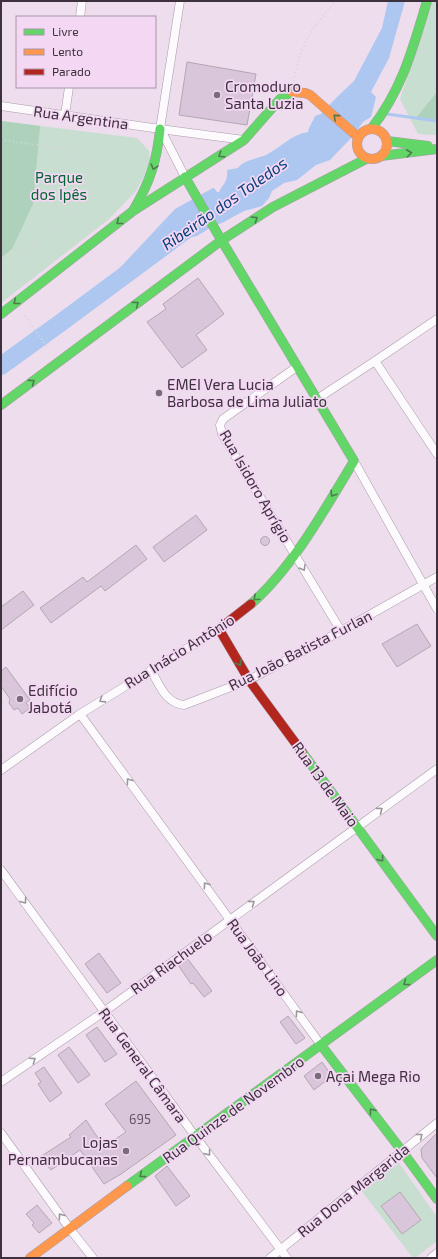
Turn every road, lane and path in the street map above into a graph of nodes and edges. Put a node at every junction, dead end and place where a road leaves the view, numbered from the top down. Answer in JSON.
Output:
{"nodes":[{"id":1,"x":82,"y":1,"type":"edge"},
{"id":2,"x":180,"y":1,"type":"edge"},
{"id":3,"x":335,"y":1,"type":"edge"},
{"id":4,"x":426,"y":1,"type":"edge"},
{"id":5,"x":80,"y":16,"type":"edge"},
{"id":6,"x":69,"y":88,"type":"edge"},
{"id":7,"x":292,"y":92,"type":"junction"},
{"id":8,"x":1,"y":106,"type":"edge"},
{"id":9,"x":65,"y":115,"type":"junction"},
{"id":10,"x":382,"y":116,"type":"junction"},
{"id":11,"x":160,"y":129,"type":"junction"},
{"id":12,"x":371,"y":129,"type":"junction"},
{"id":13,"x":357,"y":135,"type":"junction"},
{"id":14,"x":385,"y":138,"type":"junction"},
{"id":15,"x":1,"y":140,"type":"edge"},
{"id":16,"x":244,"y":140,"type":"junction"},
{"id":17,"x":437,"y":148,"type":"edge"},
{"id":18,"x":381,"y":156,"type":"junction"},
{"id":19,"x":366,"y":159,"type":"junction"},
{"id":20,"x":186,"y":177,"type":"junction"},
{"id":21,"x":133,"y":212,"type":"junction"},
{"id":22,"x":222,"y":240,"type":"junction"},
{"id":23,"x":1,"y":273,"type":"edge"},
{"id":24,"x":1,"y":314,"type":"edge"},
{"id":25,"x":25,"y":316,"type":"dead end"},
{"id":26,"x":437,"y":319,"type":"edge"},
{"id":27,"x":47,"y":347,"type":"dead end"},
{"id":28,"x":375,"y":361,"type":"junction"},
{"id":29,"x":298,"y":366,"type":"junction"},
{"id":30,"x":317,"y":399,"type":"junction"},
{"id":31,"x":1,"y":405,"type":"edge"},
{"id":32,"x":437,"y":454,"type":"edge"},
{"id":33,"x":354,"y":462,"type":"junction"},
{"id":34,"x":295,"y":554,"type":"junction"},
{"id":35,"x":437,"y":577,"type":"edge"},
{"id":36,"x":424,"y":585,"type":"junction"},
{"id":37,"x":437,"y":609,"type":"edge"},
{"id":38,"x":219,"y":629,"type":"junction"},
{"id":39,"x":342,"y":631,"type":"junction"},
{"id":40,"x":151,"y":670,"type":"junction"},
{"id":41,"x":249,"y":680,"type":"junction"},
{"id":42,"x":80,"y":714,"type":"junction"},
{"id":43,"x":437,"y":769,"type":"edge"},
{"id":44,"x":1,"y":770,"type":"edge"},
{"id":45,"x":357,"y":827,"type":"junction"},
{"id":46,"x":1,"y":870,"type":"edge"},
{"id":47,"x":230,"y":919,"type":"junction"},
{"id":48,"x":437,"y":936,"type":"edge"},
{"id":49,"x":437,"y":960,"type":"edge"},
{"id":50,"x":104,"y":1011,"type":"junction"},
{"id":51,"x":321,"y":1045,"type":"junction"},
{"id":52,"x":1,"y":1082,"type":"edge"},
{"id":53,"x":437,"y":1122,"type":"edge"},
{"id":54,"x":1,"y":1133,"type":"edge"},
{"id":55,"x":195,"y":1136,"type":"junction"},
{"id":56,"x":402,"y":1151,"type":"junction"},
{"id":57,"x":437,"y":1199,"type":"edge"},
{"id":58,"x":70,"y":1229,"type":"junction"},
{"id":59,"x":281,"y":1249,"type":"junction"},
{"id":60,"x":437,"y":1253,"type":"edge"},
{"id":61,"x":30,"y":1258,"type":"edge"},
{"id":62,"x":93,"y":1258,"type":"edge"},
{"id":63,"x":270,"y":1258,"type":"edge"},
{"id":64,"x":287,"y":1258,"type":"edge"},
{"id":65,"x":431,"y":1258,"type":"edge"}],
"edges":[{"from":1,"to":5,"type":"street"},
{"from":2,"to":11,"type":"street"},
{"from":3,"to":7,"type":"path"},
{"from":4,"to":10,"type":"main road"},
{"from":6,"to":9,"type":"street"},
{"from":13,"to":7,"type":"main road","one_way":true},
{"from":7,"to":16,"type":"main road"},
{"from":8,"to":9,"type":"street","name":"Rua Argentina"},
{"from":9,"to":11,"type":"street","name":"Rua Argentina"},
{"from":10,"to":12,"type":"main road"},
{"from":10,"to":14,"type":"main road"},
{"from":11,"to":16,"type":"street","name":"Rua Argentina"},
{"from":11,"to":20,"type":"street"},
{"from":11,"to":21,"type":"main road","one_way":true},
{"from":12,"to":13,"type":"main road"},
{"from":12,"to":14,"type":"main road"},
{"from":13,"to":19,"type":"main road"},
{"from":14,"to":17,"type":"main road"},
{"from":14,"to":18,"type":"main road"},
{"from":15,"to":23,"type":"path"},
{"from":16,"to":20,"type":"main road","one_way":true},
{"from":18,"to":17,"type":"main road","one_way":true},
{"from":18,"to":19,"type":"main road"},
{"from":22,"to":19,"type":"main road","one_way":true},
{"from":20,"to":21,"type":"main road"},
{"from":20,"to":22,"type":"main road"},
{"from":21,"to":24,"type":"main road","one_way":true},
{"from":22,"to":29,"type":"main road"},
{"from":31,"to":22,"type":"main road","one_way":true},
{"from":25,"to":27,"type":"path"},
{"from":26,"to":28,"type":"street"},
{"from":28,"to":30,"type":"street"},
{"from":28,"to":32,"type":"street"},
{"from":29,"to":30,"type":"main road"},
{"from":29,"to":34,"type":"street","name":"Rua Isidoro Aprígio"},
{"from":30,"to":33,"type":"main road"},
{"from":33,"to":34,"type":"main road","name":"Rua Inácio Antônio","one_way":true},
{"from":33,"to":36,"type":"street"},
{"from":34,"to":38,"type":"main road","name":"Rua Inácio Antônio","one_way":true},
{"from":34,"to":39,"type":"street","name":"Rua Isidoro Aprígio","one_way":true},
{"from":35,"to":36,"type":"street","name":"Rua João Batista Furlan"},
{"from":36,"to":37,"type":"street"},
{"from":36,"to":39,"type":"street","name":"Rua João Batista Furlan"},
{"from":38,"to":40,"type":"street","name":"Rua Inácio Antônio"},
{"from":38,"to":41,"type":"main road","name":"Rua 13 de Maio","one_way":true},
{"from":39,"to":41,"type":"street","name":"Rua João Batista Furlan"},
{"from":40,"to":41,"type":"street","name":"Rua João Batista Furlan"},
{"from":40,"to":42,"type":"street","name":"Rua Inácio Antônio","one_way":true},
{"from":41,"to":45,"type":"main road","name":"Rua 13 de Maio"},
{"from":42,"to":44,"type":"street","name":"Rua Inácio Antônio"},
{"from":47,"to":42,"type":"street","name":"Rua João Lino","one_way":true},
{"from":45,"to":43,"type":"street","name":"Rua Riachuelo","one_way":true},
{"from":47,"to":45,"type":"street","name":"Rua Riachuelo","one_way":true},
{"from":45,"to":48,"type":"main road","name":"Rua 13 de Maio","one_way":true},
{"from":46,"to":50,"type":"street","name":"Rua General Câmara","one_way":true},
{"from":47,"to":50,"type":"street","name":"Rua Riachuelo"},
{"from":51,"to":47,"type":"street","name":"Rua João Lino","one_way":true},
{"from":49,"to":51,"type":"main road","name":"Rua Quinze de Novembro","one_way":true},
{"from":52,"to":50,"type":"street","name":"Rua Riachuelo","one_way":true},
{"from":50,"to":55,"type":"street","name":"Rua General Câmara"},
{"from":51,"to":55,"type":"main road","name":"Rua Quinze de Novembro"},
{"from":56,"to":51,"type":"main road","name":"Rua João Lino","one_way":true},
{"from":56,"to":53,"type":"street","name":"Rua Dona Margarida","one_way":true},
{"from":58,"to":54,"type":"street","one_way":true},
{"from":55,"to":58,"type":"main road","name":"Rua Quinze de Novembro","one_way":true},
{"from":55,"to":59,"type":"street","name":"Rua General Câmara","one_way":true},
{"from":56,"to":57,"type":"main road","name":"Rua João Lino"},
{"from":56,"to":59,"type":"street","name":"Rua Dona Margarida"},
{"from":58,"to":61,"type":"main road","name":"Rua Quinze de Novembro"},
{"from":58,"to":62,"type":"street"},
{"from":59,"to":63,"type":"street","name":"Rua Dona Margarida"},
{"from":59,"to":64,"type":"street","name":"Rua General Câmara"},
{"from":60,"to":65,"type":"street"}]}
